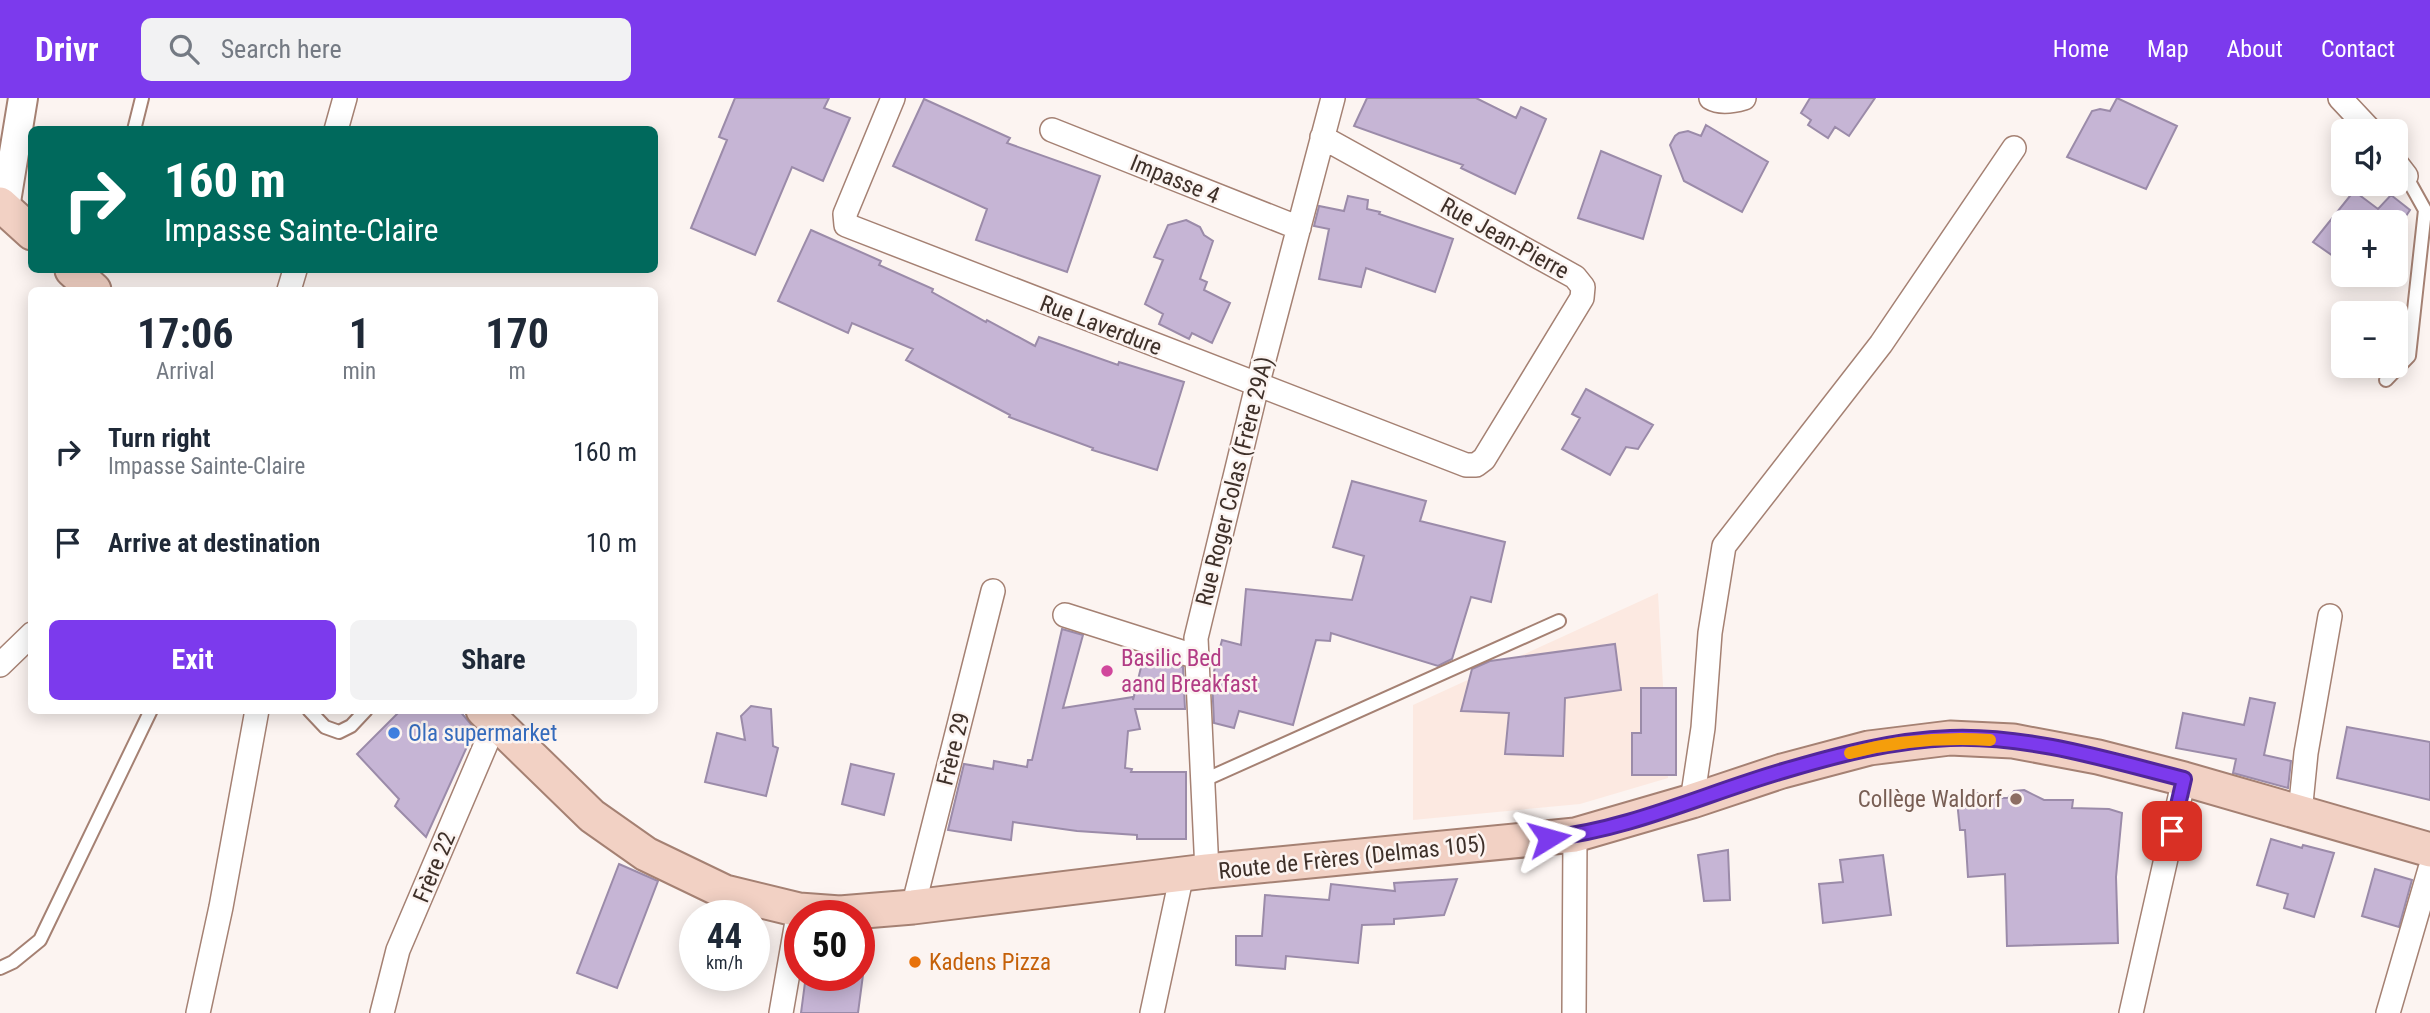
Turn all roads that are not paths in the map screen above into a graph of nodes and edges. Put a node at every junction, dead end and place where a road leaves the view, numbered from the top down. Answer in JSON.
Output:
{"nodes":[{"id":1,"x":23,"y":98,"type":"edge"},
{"id":2,"x":142,"y":98,"type":"edge"},
{"id":3,"x":345,"y":98,"type":"edge"},
{"id":4,"x":893,"y":98,"type":"edge"},
{"id":5,"x":1334,"y":98,"type":"edge"},
{"id":6,"x":1712,"y":98,"type":"edge"},
{"id":7,"x":1744,"y":98,"type":"edge"},
{"id":8,"x":2340,"y":98,"type":"edge"},
{"id":9,"x":2360,"y":119,"type":"edge"},
{"id":10,"x":135,"y":126,"type":"edge"},
{"id":11,"x":337,"y":126,"type":"edge"},
{"id":12,"x":1052,"y":130,"type":"dead end"},
{"id":13,"x":1322,"y":137,"type":"junction"},
{"id":14,"x":2014,"y":148,"type":"dead end"},
{"id":15,"x":2408,"y":181,"type":"edge"},
{"id":16,"x":2,"y":206,"type":"edge"},
{"id":17,"x":1299,"y":228,"type":"junction"},
{"id":18,"x":28,"y":229,"type":"edge"},
{"id":19,"x":2386,"y":380,"type":"dead end"},
{"id":20,"x":1256,"y":386,"type":"junction"},
{"id":21,"x":1484,"y":459,"type":"joint"},
{"id":22,"x":993,"y":591,"type":"dead end"},
{"id":23,"x":1065,"y":615,"type":"dead end"},
{"id":24,"x":2330,"y":616,"type":"dead end"},
{"id":25,"x":1559,"y":621,"type":"dead end"},
{"id":26,"x":28,"y":638,"type":"edge"},
{"id":27,"x":1197,"y":657,"type":"junction"},
{"id":28,"x":0,"y":665,"type":"edge"},
{"id":29,"x":149,"y":714,"type":"edge"},
{"id":30,"x":256,"y":714,"type":"edge"},
{"id":31,"x":313,"y":714,"type":"edge"},
{"id":32,"x":362,"y":714,"type":"edge"},
{"id":33,"x":489,"y":717,"type":"edge"},
{"id":34,"x":2184,"y":779,"type":"junction"},
{"id":35,"x":1202,"y":781,"type":"junction"},
{"id":36,"x":1692,"y":802,"type":"junction"},
{"id":37,"x":2300,"y":813,"type":"junction"},
{"id":38,"x":1575,"y":835,"type":"junction"},
{"id":39,"x":2430,"y":850,"type":"edge"},
{"id":40,"x":2430,"y":869,"type":"edge"},
{"id":41,"x":1194,"y":873,"type":"junction"},
{"id":42,"x":784,"y":906,"type":"edge"},
{"id":43,"x":913,"y":907,"type":"junction"},
{"id":44,"x":875,"y":910,"type":"edge"},
{"id":45,"x":0,"y":968,"type":"edge"},
{"id":46,"x":785,"y":991,"type":"edge"},
{"id":47,"x":198,"y":1013,"type":"edge"},
{"id":48,"x":382,"y":1013,"type":"edge"},
{"id":49,"x":781,"y":1013,"type":"edge"},
{"id":50,"x":1152,"y":1013,"type":"edge"},
{"id":51,"x":1574,"y":1013,"type":"edge"},
{"id":52,"x":2131,"y":1013,"type":"edge"},
{"id":53,"x":2388,"y":1013,"type":"edge"}],
"edges":[{"from":1,"to":16,"type":"street"},
{"from":2,"to":10,"type":"lane"},
{"from":3,"to":11,"type":"street"},
{"from":4,"to":20,"type":"street","name":"Rue Laverdure"},
{"from":5,"to":13,"type":"street","name":"Rue Roger Colas (Frère 29A)"},
{"from":6,"to":7,"type":"street"},
{"from":8,"to":9,"type":"street"},
{"from":12,"to":17,"type":"street","name":"Impasse 4"},
{"from":13,"to":17,"type":"street","name":"Rue Roger Colas (Frère 29A)"},
{"from":13,"to":21,"type":"street","name":"Rue Jean-Pierre"},
{"from":14,"to":36,"type":"street"},
{"from":15,"to":19,"type":"lane"},
{"from":16,"to":18,"type":"main road"},
{"from":17,"to":20,"type":"street","name":"Rue Roger Colas (Frère 29A)"},
{"from":20,"to":21,"type":"street","name":"Rue Laverdure"},
{"from":20,"to":27,"type":"street","name":"Rue Roger Colas (Frère 29A)"},
{"from":22,"to":43,"type":"street","name":"Frère 29"},
{"from":23,"to":27,"type":"street"},
{"from":24,"to":37,"type":"street"},
{"from":25,"to":35,"type":"lane"},
{"from":26,"to":28,"type":"street"},
{"from":27,"to":35,"type":"street","name":"Rue Roger Colas (Frère 29A)"},
{"from":29,"to":45,"type":"lane"},
{"from":30,"to":47,"type":"street"},
{"from":31,"to":32,"type":"lane"},
{"from":33,"to":42,"type":"main road","name":"Route de Frères (Delmas 105)"},
{"from":33,"to":48,"type":"street","name":"Frère 22"},
{"from":34,"to":36,"type":"main road","name":"Route de Frères (Delmas 105)"},
{"from":34,"to":37,"type":"main road","name":"Route de Frères (Delmas 105)"},
{"from":34,"to":52,"type":"street"},
{"from":35,"to":41,"type":"street","name":"Rue Roger Colas (Frère 29A)"},
{"from":36,"to":38,"type":"main road","name":"Route de Frères (Delmas 105)"},
{"from":37,"to":39,"type":"main road","name":"Route de Frères (Delmas 105)"},
{"from":38,"to":41,"type":"main road","name":"Route de Frères (Delmas 105)"},
{"from":38,"to":51,"type":"street"},
{"from":40,"to":53,"type":"street"},
{"from":41,"to":43,"type":"main road","name":"Route de Frères (Delmas 105)"},
{"from":41,"to":50,"type":"street","name":"Rue Roger Colas (Frère 29A)"},
{"from":43,"to":44,"type":"main road","name":"Route de Frères (Delmas 105)"},
{"from":46,"to":49,"type":"street"}]}
